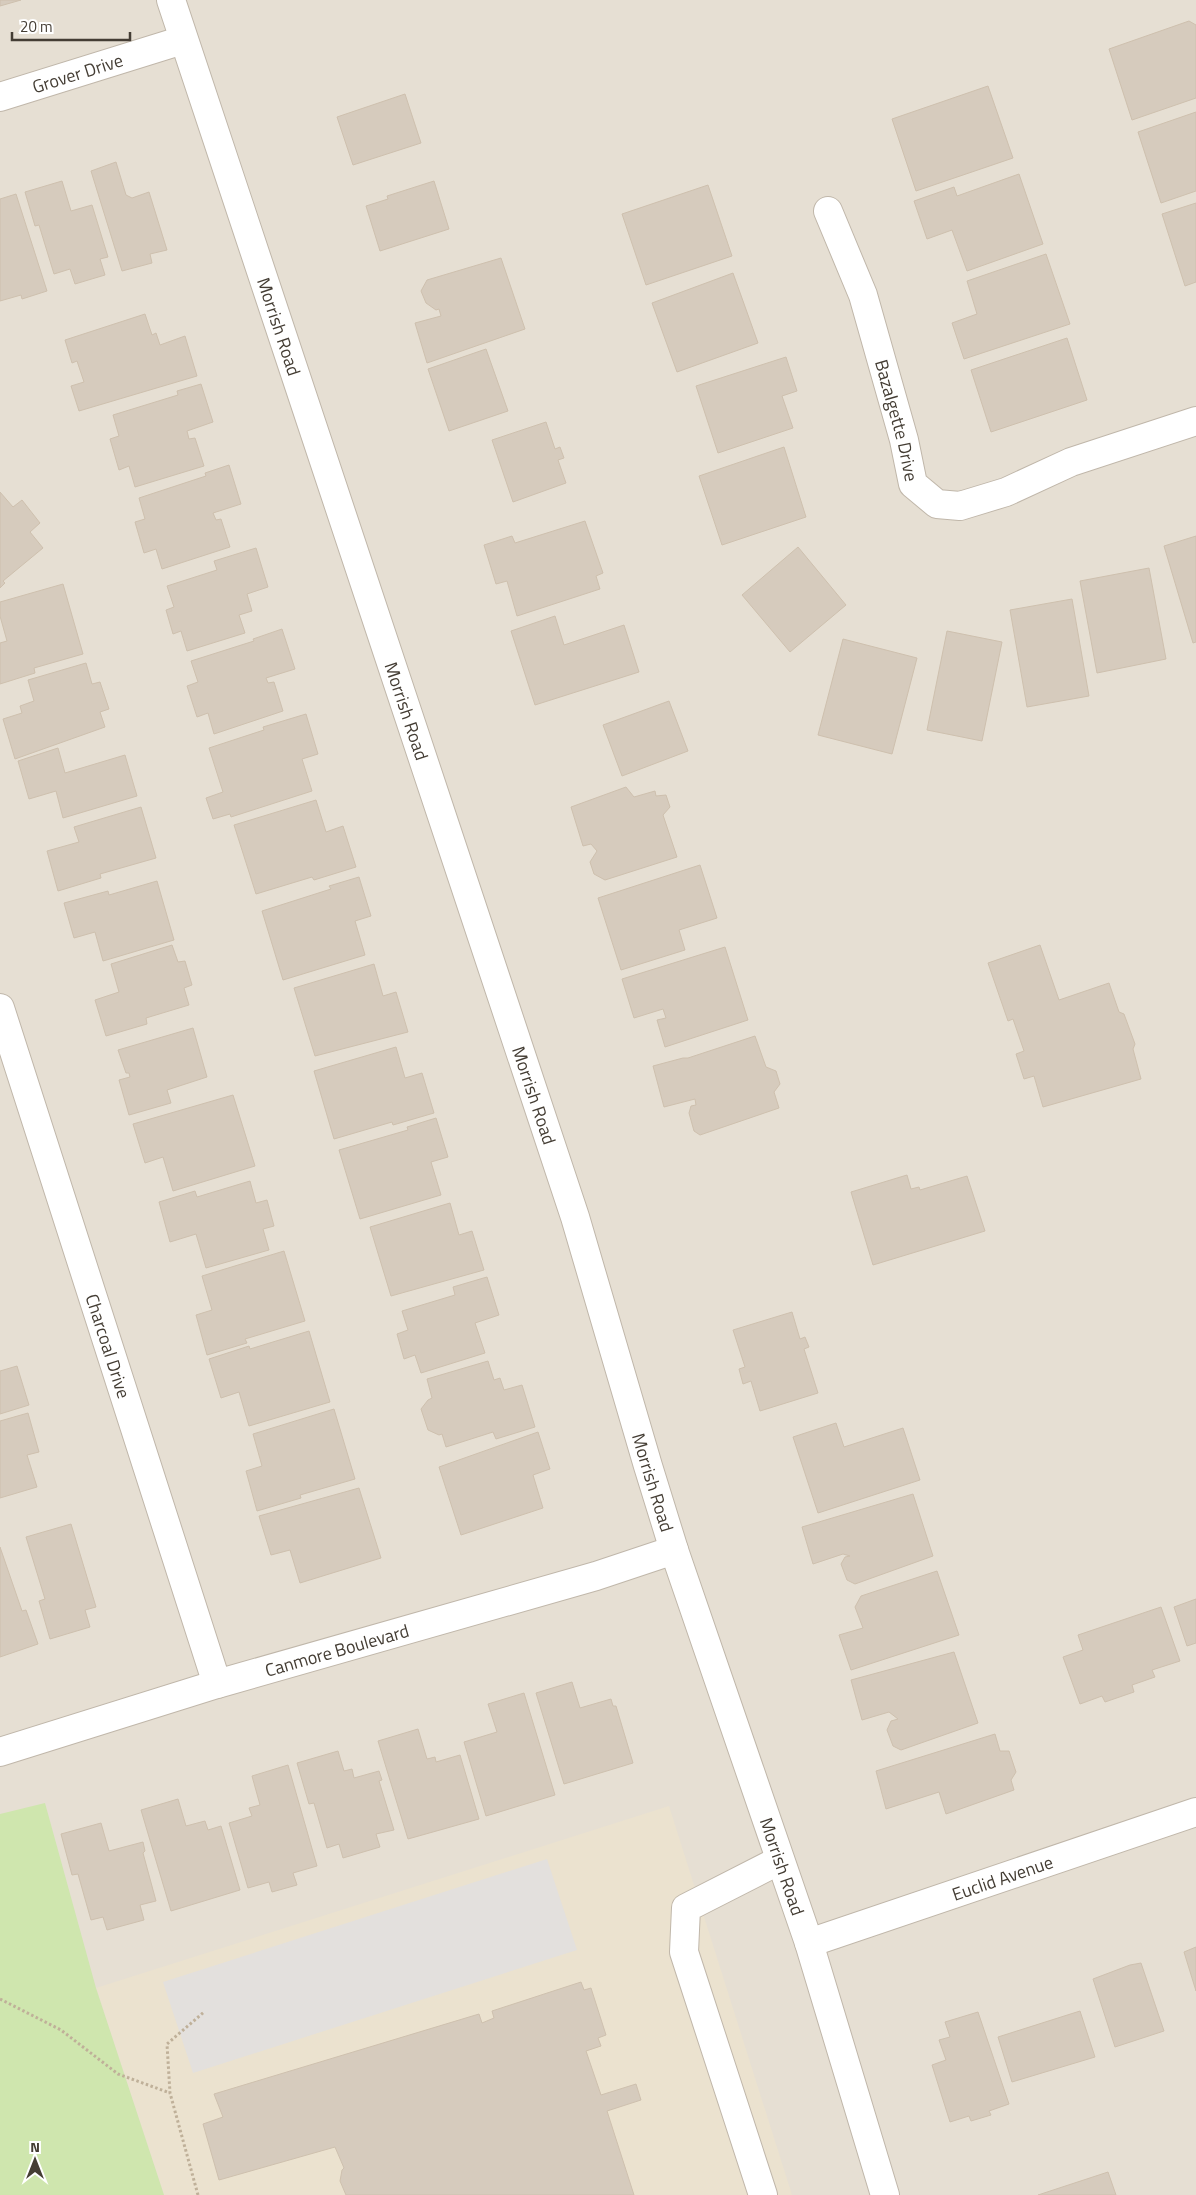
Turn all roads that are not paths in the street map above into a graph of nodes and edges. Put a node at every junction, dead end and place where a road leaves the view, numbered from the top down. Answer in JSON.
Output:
{"nodes":[{"id":1,"x":171,"y":0,"type":"edge"},
{"id":2,"x":183,"y":40,"type":"junction"},
{"id":3,"x":0,"y":97,"type":"edge"},
{"id":4,"x":828,"y":210,"type":"dead end"},
{"id":5,"x":1196,"y":421,"type":"edge"},
{"id":6,"x":0,"y":1008,"type":"edge"},
{"id":7,"x":674,"y":1550,"type":"junction"},
{"id":8,"x":217,"y":1684,"type":"junction"},
{"id":9,"x":0,"y":1752,"type":"edge"},
{"id":10,"x":1196,"y":1812,"type":"edge"},
{"id":11,"x":780,"y":1860,"type":"junction"},
{"id":12,"x":809,"y":1943,"type":"junction"},
{"id":13,"x":763,"y":2195,"type":"edge"},
{"id":14,"x":885,"y":2195,"type":"edge"}],
"edges":[{"from":1,"to":2,"type":"street","name":"Morrish Road"},
{"from":2,"to":3,"type":"street","name":"Grover Drive"},
{"from":2,"to":7,"type":"street","name":"Morrish Road"},
{"from":4,"to":5,"type":"street","name":"Bazalgette Drive"},
{"from":6,"to":8,"type":"street","name":"Charcoal Drive"},
{"from":7,"to":8,"type":"street","name":"Canmore Boulevard"},
{"from":7,"to":11,"type":"street","name":"Morrish Road"},
{"from":8,"to":9,"type":"street","name":"Canmore Boulevard"},
{"from":10,"to":12,"type":"street","name":"Euclid Avenue"},
{"from":11,"to":12,"type":"street","name":"Morrish Road"},
{"from":11,"to":13,"type":"street"},
{"from":12,"to":14,"type":"street","name":"Morrish Road"}]}
